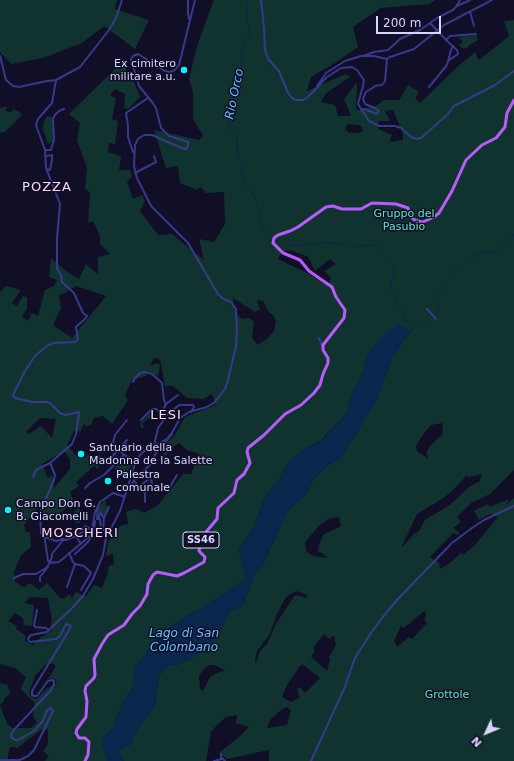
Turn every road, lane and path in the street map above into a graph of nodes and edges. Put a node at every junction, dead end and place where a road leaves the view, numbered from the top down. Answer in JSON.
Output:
{"nodes":[{"id":1,"x":122,"y":0,"type":"edge"},
{"id":2,"x":188,"y":0,"type":"edge"},
{"id":3,"x":195,"y":0,"type":"edge"},
{"id":4,"x":261,"y":0,"type":"edge"},
{"id":5,"x":460,"y":0,"type":"edge"},
{"id":6,"x":470,"y":0,"type":"edge"},
{"id":7,"x":492,"y":0,"type":"edge"},
{"id":8,"x":456,"y":7,"type":"junction"},
{"id":9,"x":470,"y":12,"type":"junction"},
{"id":10,"x":189,"y":20,"type":"junction"},
{"id":11,"x":430,"y":23,"type":"junction"},
{"id":12,"x":474,"y":26,"type":"dead end"},
{"id":13,"x":437,"y":30,"type":"junction"},
{"id":14,"x":476,"y":34,"type":"dead end"},
{"id":15,"x":446,"y":40,"type":"junction"},
{"id":16,"x":453,"y":46,"type":"junction"},
{"id":17,"x":0,"y":56,"type":"edge"},
{"id":18,"x":361,"y":56,"type":"junction"},
{"id":19,"x":388,"y":59,"type":"junction"},
{"id":20,"x":448,"y":61,"type":"junction"},
{"id":21,"x":514,"y":70,"type":"edge"},
{"id":22,"x":56,"y":80,"type":"junction"},
{"id":23,"x":429,"y":87,"type":"dead end"},
{"id":24,"x":313,"y":92,"type":"junction"},
{"id":25,"x":149,"y":98,"type":"junction"},
{"id":26,"x":514,"y":100,"type":"edge"},
{"id":27,"x":64,"y":109,"type":"dead end"},
{"id":28,"x":361,"y":110,"type":"junction"},
{"id":29,"x":45,"y":150,"type":"junction"},
{"id":30,"x":45,"y":156,"type":"junction"},
{"id":31,"x":134,"y":156,"type":"junction"},
{"id":32,"x":154,"y":156,"type":"dead end"},
{"id":33,"x":46,"y":168,"type":"junction"},
{"id":34,"x":136,"y":173,"type":"junction"},
{"id":35,"x":427,"y":309,"type":"dead end"},
{"id":36,"x":436,"y":319,"type":"dead end"},
{"id":37,"x":319,"y":338,"type":"dead end"},
{"id":38,"x":323,"y":350,"type":"junction"},
{"id":39,"x":133,"y":382,"type":"dead end"},
{"id":40,"x":178,"y":395,"type":"dead end"},
{"id":41,"x":166,"y":405,"type":"junction"},
{"id":42,"x":162,"y":412,"type":"junction"},
{"id":43,"x":191,"y":412,"type":"junction"},
{"id":44,"x":166,"y":416,"type":"junction"},
{"id":45,"x":127,"y":420,"type":"dead end"},
{"id":46,"x":141,"y":420,"type":"dead end"},
{"id":47,"x":163,"y":421,"type":"junction"},
{"id":48,"x":173,"y":432,"type":"junction"},
{"id":49,"x":127,"y":440,"type":"dead end"},
{"id":50,"x":125,"y":443,"type":"junction"},
{"id":51,"x":154,"y":446,"type":"junction"},
{"id":52,"x":129,"y":447,"type":"dead end"},
{"id":53,"x":118,"y":450,"type":"junction"},
{"id":54,"x":124,"y":455,"type":"junction"},
{"id":55,"x":108,"y":461,"type":"dead end"},
{"id":56,"x":136,"y":461,"type":"junction"},
{"id":57,"x":50,"y":463,"type":"junction"},
{"id":58,"x":146,"y":469,"type":"junction"},
{"id":59,"x":177,"y":475,"type":"dead end"},
{"id":60,"x":33,"y":477,"type":"dead end"},
{"id":61,"x":150,"y":478,"type":"junction"},
{"id":62,"x":134,"y":481,"type":"junction"},
{"id":63,"x":129,"y":484,"type":"junction"},
{"id":64,"x":140,"y":486,"type":"junction"},
{"id":65,"x":85,"y":488,"type":"dead end"},
{"id":66,"x":125,"y":497,"type":"junction"},
{"id":67,"x":145,"y":502,"type":"dead end"},
{"id":68,"x":98,"y":505,"type":"junction"},
{"id":69,"x":514,"y":506,"type":"edge"},
{"id":70,"x":109,"y":507,"type":"dead end"},
{"id":71,"x":104,"y":518,"type":"junction"},
{"id":72,"x":98,"y":519,"type":"junction"},
{"id":73,"x":95,"y":521,"type":"dead end"},
{"id":74,"x":91,"y":529,"type":"dead end"},
{"id":75,"x":101,"y":530,"type":"junction"},
{"id":76,"x":91,"y":535,"type":"junction"},
{"id":77,"x":76,"y":536,"type":"junction"},
{"id":78,"x":44,"y":538,"type":"junction"},
{"id":79,"x":64,"y":539,"type":"junction"},
{"id":80,"x":81,"y":544,"type":"junction"},
{"id":81,"x":69,"y":553,"type":"junction"},
{"id":82,"x":74,"y":554,"type":"dead end"},
{"id":83,"x":50,"y":564,"type":"junction"},
{"id":84,"x":75,"y":564,"type":"junction"},
{"id":85,"x":14,"y":578,"type":"dead end"},
{"id":86,"x":40,"y":581,"type":"dead end"},
{"id":87,"x":67,"y":587,"type":"dead end"},
{"id":88,"x":81,"y":590,"type":"dead end"},
{"id":89,"x":37,"y":610,"type":"dead end"},
{"id":90,"x":49,"y":630,"type":"junction"},
{"id":91,"x":221,"y":754,"type":"dead end"},
{"id":92,"x":222,"y":759,"type":"junction"},
{"id":93,"x":0,"y":760,"type":"edge"},
{"id":94,"x":86,"y":761,"type":"edge"},
{"id":95,"x":214,"y":761,"type":"edge"},
{"id":96,"x":225,"y":761,"type":"edge"},
{"id":97,"x":311,"y":761,"type":"edge"}],
"edges":[{"from":1,"to":22,"type":"street"},
{"from":2,"to":10,"type":"street"},
{"from":3,"to":10,"type":"street"},
{"from":4,"to":24,"type":"street"},
{"from":5,"to":8,"type":"street"},
{"from":6,"to":8,"type":"street"},
{"from":7,"to":9,"type":"street"},
{"from":8,"to":11,"type":"street"},
{"from":9,"to":12,"type":"street"},
{"from":9,"to":13,"type":"street"},
{"from":10,"to":25,"type":"street"},
{"from":11,"to":13,"type":"street"},
{"from":11,"to":18,"type":"street"},
{"from":13,"to":15,"type":"street"},
{"from":13,"to":19,"type":"street"},
{"from":14,"to":15,"type":"street"},
{"from":15,"to":16,"type":"street"},
{"from":16,"to":20,"type":"street"},
{"from":16,"to":20,"type":"street"},
{"from":17,"to":22,"type":"street"},
{"from":18,"to":19,"type":"street"},
{"from":18,"to":24,"type":"street"},
{"from":19,"to":28,"type":"street"},
{"from":20,"to":23,"type":"street"},
{"from":21,"to":28,"type":"street"},
{"from":22,"to":29,"type":"street"},
{"from":24,"to":28,"type":"street"},
{"from":25,"to":31,"type":"street"},
{"from":25,"to":31,"type":"street"},
{"from":26,"to":38,"type":"main road"},
{"from":27,"to":29,"type":"street"},
{"from":29,"to":30,"type":"street"},
{"from":30,"to":33,"type":"street"},
{"from":30,"to":33,"type":"street"},
{"from":31,"to":34,"type":"street"},
{"from":32,"to":34,"type":"street"},
{"from":33,"to":57,"type":"street"},
{"from":34,"to":43,"type":"street"},
{"from":35,"to":36,"type":"street"},
{"from":37,"to":38,"type":"street"},
{"from":38,"to":94,"type":"main road","number":"SS46"},
{"from":39,"to":41,"type":"street"},
{"from":40,"to":41,"type":"street"},
{"from":41,"to":42,"type":"street"},
{"from":42,"to":44,"type":"street"},
{"from":42,"to":46,"type":"street"},
{"from":42,"to":47,"type":"street"},
{"from":43,"to":44,"type":"street"},
{"from":43,"to":48,"type":"street"},
{"from":44,"to":47,"type":"street"},
{"from":45,"to":53,"type":"street"},
{"from":47,"to":51,"type":"street"},
{"from":48,"to":51,"type":"street"},
{"from":48,"to":58,"type":"street"},
{"from":49,"to":50,"type":"street"},
{"from":50,"to":52,"type":"street"},
{"from":50,"to":53,"type":"street"},
{"from":51,"to":56,"type":"street"},
{"from":53,"to":54,"type":"street"},
{"from":53,"to":55,"type":"street"},
{"from":54,"to":56,"type":"street"},
{"from":54,"to":65,"type":"street"},
{"from":56,"to":63,"type":"street"},
{"from":57,"to":60,"type":"street"},
{"from":57,"to":78,"type":"street"},
{"from":58,"to":61,"type":"street"},
{"from":58,"to":62,"type":"street"},
{"from":59,"to":61,"type":"street"},
{"from":61,"to":64,"type":"street"},
{"from":62,"to":63,"type":"street"},
{"from":62,"to":64,"type":"street"},
{"from":63,"to":66,"type":"street"},
{"from":64,"to":67,"type":"street"},
{"from":66,"to":68,"type":"street"},
{"from":66,"to":90,"type":"street"},
{"from":68,"to":72,"type":"street"},
{"from":68,"to":76,"type":"street"},
{"from":69,"to":97,"type":"street"},
{"from":70,"to":71,"type":"street"},
{"from":71,"to":72,"type":"street"},
{"from":71,"to":75,"type":"street"},
{"from":72,"to":75,"type":"street"},
{"from":73,"to":75,"type":"street"},
{"from":74,"to":77,"type":"street"},
{"from":76,"to":80,"type":"street"},
{"from":76,"to":82,"type":"street"},
{"from":77,"to":79,"type":"street"},
{"from":77,"to":80,"type":"street"},
{"from":78,"to":79,"type":"street"},
{"from":78,"to":83,"type":"street"},
{"from":79,"to":83,"type":"street"},
{"from":80,"to":81,"type":"street"},
{"from":81,"to":83,"type":"street"},
{"from":81,"to":84,"type":"street"},
{"from":83,"to":85,"type":"street"},
{"from":83,"to":86,"type":"street"},
{"from":84,"to":87,"type":"street"},
{"from":84,"to":88,"type":"street"},
{"from":89,"to":90,"type":"street"},
{"from":90,"to":93,"type":"street"},
{"from":91,"to":92,"type":"street"},
{"from":92,"to":95,"type":"street"},
{"from":92,"to":96,"type":"street"}]}
